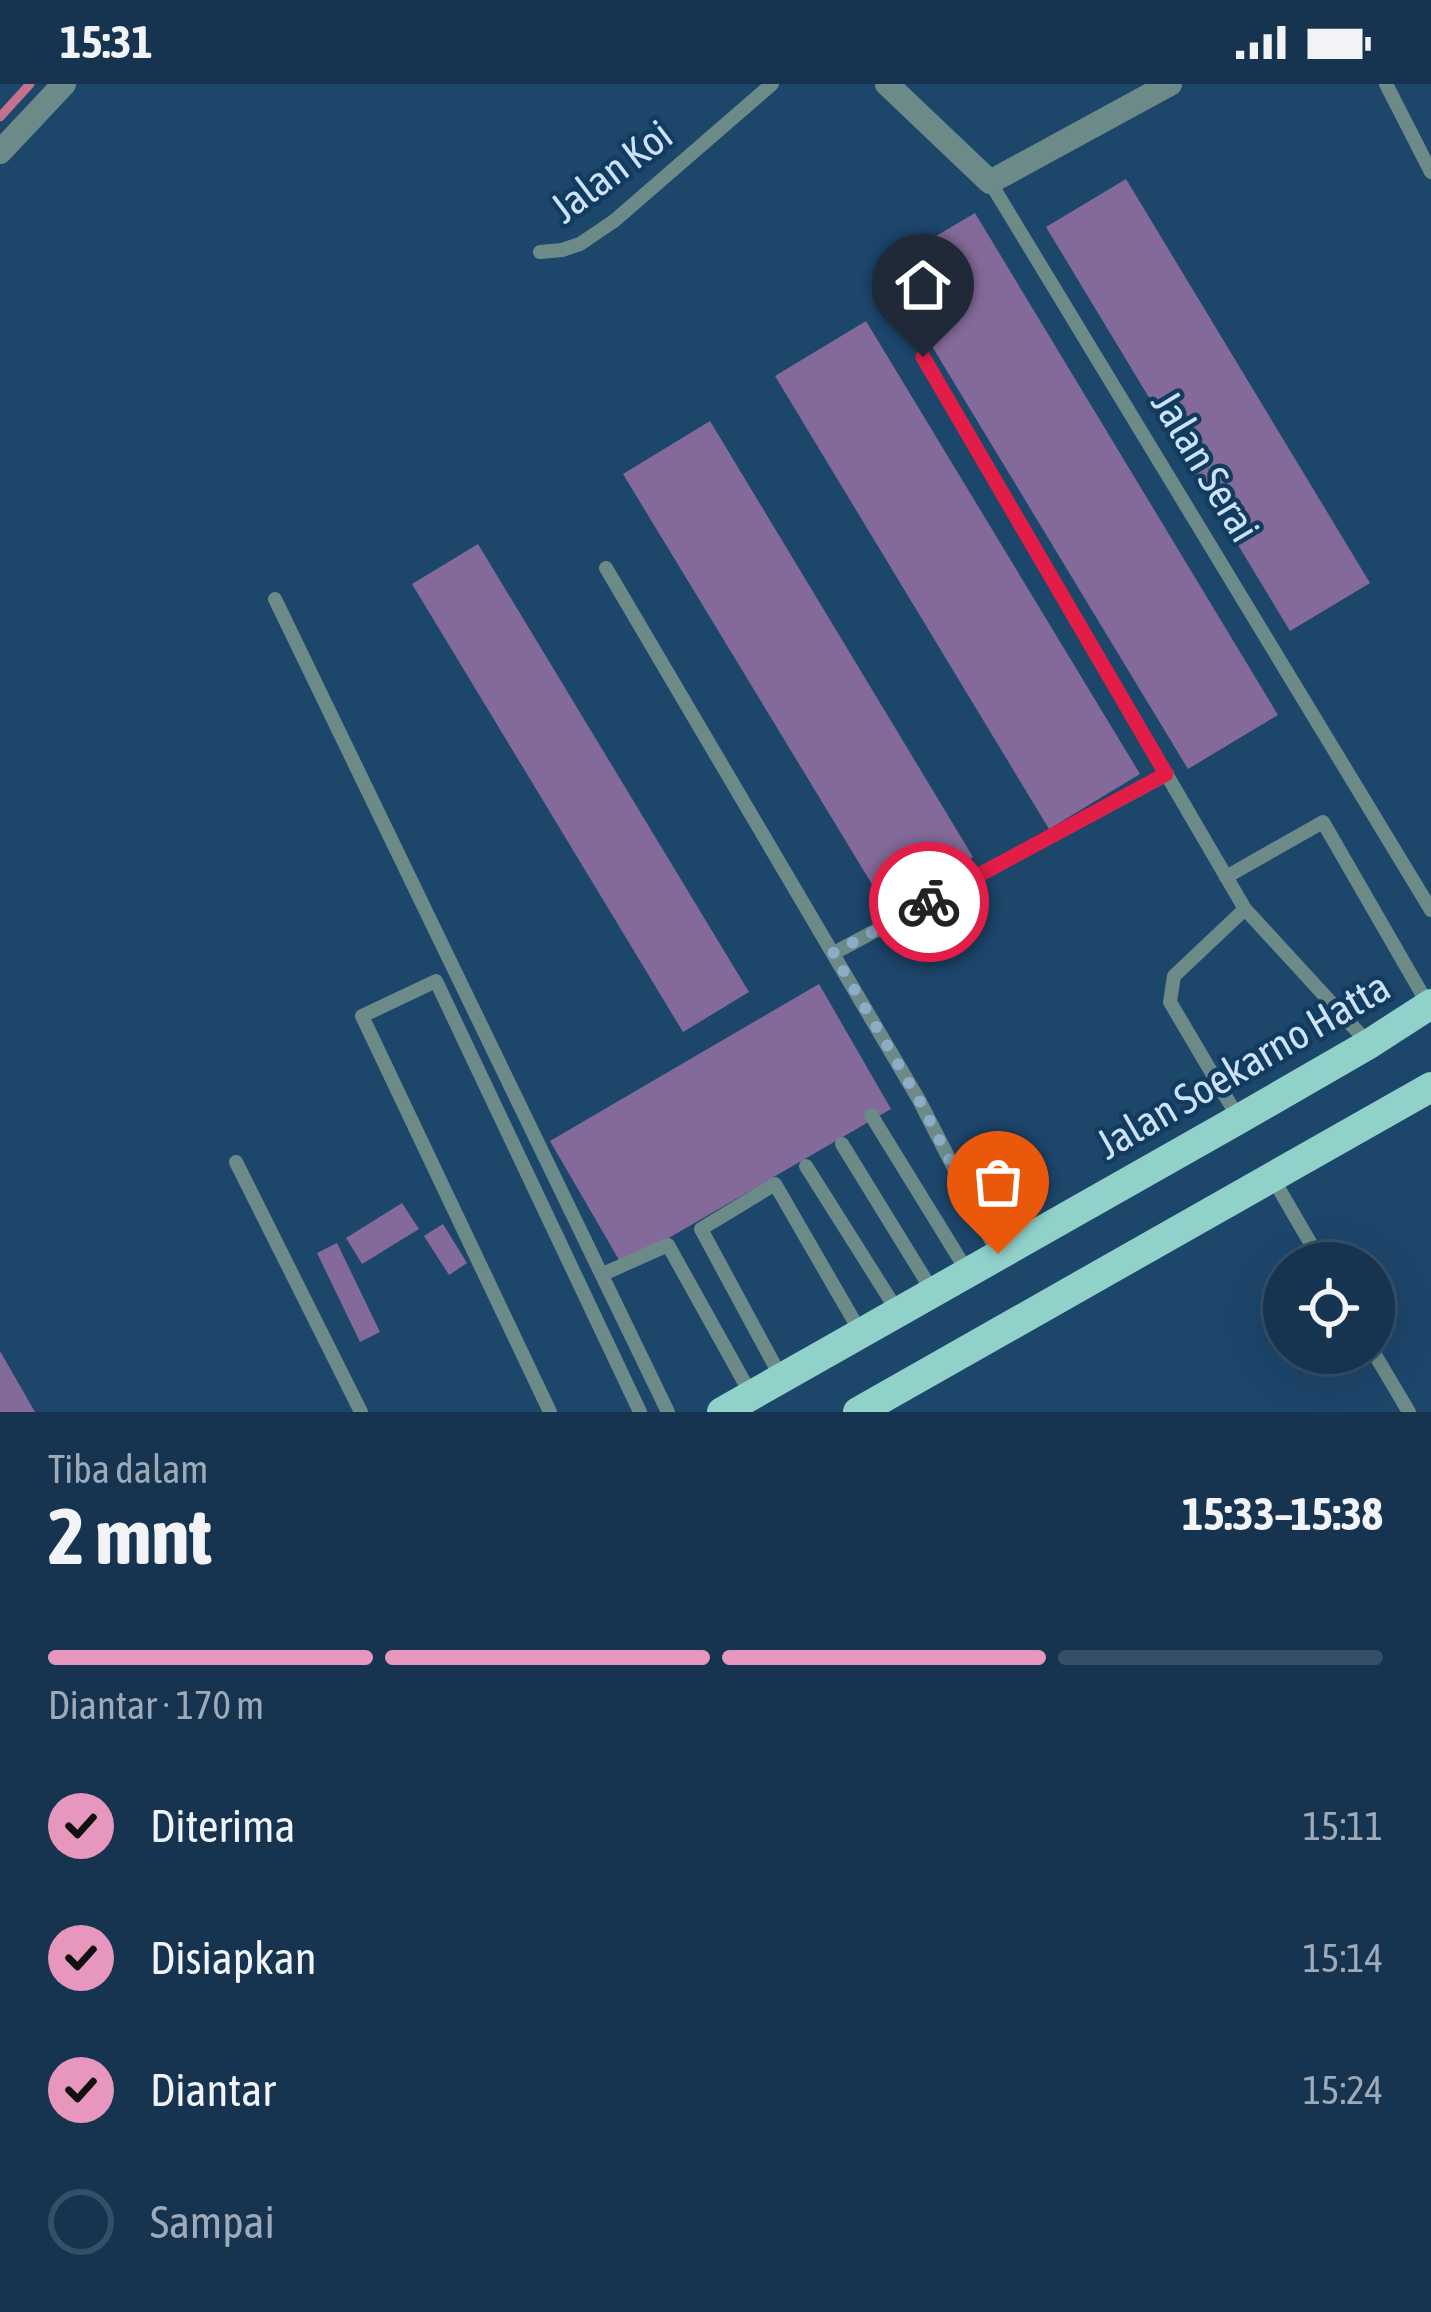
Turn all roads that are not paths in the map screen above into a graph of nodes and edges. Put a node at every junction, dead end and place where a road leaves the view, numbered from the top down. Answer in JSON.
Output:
{"nodes":[{"id":1,"x":64,"y":84,"type":"edge"},
{"id":2,"x":772,"y":84,"type":"edge"},
{"id":3,"x":887,"y":84,"type":"edge"},
{"id":4,"x":1170,"y":84,"type":"edge"},
{"id":5,"x":1386,"y":84,"type":"edge"},
{"id":6,"x":0,"y":152,"type":"edge"},
{"id":7,"x":1431,"y":172,"type":"edge"},
{"id":8,"x":990,"y":182,"type":"junction"},
{"id":9,"x":540,"y":252,"type":"dead end"},
{"id":10,"x":923,"y":357,"type":"dead end"},
{"id":11,"x":606,"y":568,"type":"dead end"},
{"id":12,"x":274,"y":599,"type":"dead end"},
{"id":13,"x":1166,"y":774,"type":"junction"},
{"id":14,"x":1226,"y":877,"type":"junction"},
{"id":15,"x":1245,"y":909,"type":"junction"},
{"id":16,"x":1431,"y":910,"type":"edge"},
{"id":17,"x":833,"y":953,"type":"junction"},
{"id":18,"x":1430,"y":1005,"type":"edge"},
{"id":19,"x":1369,"y":1044,"type":"junction"},
{"id":20,"x":1431,"y":1087,"type":"edge"},
{"id":21,"x":871,"y":1115,"type":"dead end"},
{"id":22,"x":1239,"y":1119,"type":"junction"},
{"id":23,"x":842,"y":1144,"type":"dead end"},
{"id":24,"x":236,"y":1162,"type":"dead end"},
{"id":25,"x":806,"y":1166,"type":"dead end"},
{"id":26,"x":1272,"y":1177,"type":"junction"},
{"id":27,"x":1310,"y":1242,"type":"edge"},
{"id":28,"x":998,"y":1254,"type":"junction"},
{"id":29,"x":967,"y":1271,"type":"junction"},
{"id":30,"x":603,"y":1274,"type":"junction"},
{"id":31,"x":933,"y":1292,"type":"junction"},
{"id":32,"x":898,"y":1312,"type":"junction"},
{"id":33,"x":861,"y":1333,"type":"junction"},
{"id":34,"x":1386,"y":1374,"type":"edge"},
{"id":35,"x":782,"y":1379,"type":"junction"},
{"id":36,"x":752,"y":1396,"type":"junction"},
{"id":37,"x":875,"y":1408,"type":"edge"},
{"id":38,"x":362,"y":1412,"type":"edge"},
{"id":39,"x":550,"y":1412,"type":"edge"},
{"id":40,"x":640,"y":1412,"type":"edge"},
{"id":41,"x":668,"y":1412,"type":"edge"},
{"id":42,"x":722,"y":1412,"type":"edge"},
{"id":43,"x":1408,"y":1412,"type":"edge"}],
"edges":[{"from":1,"to":6,"type":"street"},
{"from":2,"to":9,"type":"lane","name":"Jalan Koi"},
{"from":3,"to":8,"type":"street","name":"Jalan Serai"},
{"from":4,"to":8,"type":"street"},
{"from":5,"to":7,"type":"lane"},
{"from":8,"to":16,"type":"lane","name":"Jalan Serai"},
{"from":10,"to":13,"type":"lane"},
{"from":11,"to":17,"type":"lane"},
{"from":12,"to":30,"type":"lane"},
{"from":13,"to":14,"type":"lane"},
{"from":13,"to":17,"type":"lane"},
{"from":14,"to":15,"type":"lane"},
{"from":14,"to":18,"type":"lane"},
{"from":15,"to":19,"type":"lane"},
{"from":15,"to":22,"type":"lane"},
{"from":17,"to":28,"type":"lane"},
{"from":18,"to":19,"type":"main road","name":"Jalan Soekarno Hatta"},
{"from":19,"to":22,"type":"main road","name":"Jalan Soekarno Hatta"},
{"from":20,"to":26,"type":"main road"},
{"from":21,"to":29,"type":"lane"},
{"from":22,"to":28,"type":"main road","name":"Jalan Soekarno Hatta"},
{"from":23,"to":31,"type":"lane"},
{"from":24,"to":38,"type":"lane"},
{"from":25,"to":32,"type":"lane"},
{"from":26,"to":27,"type":"lane"},
{"from":26,"to":37,"type":"main road"},
{"from":28,"to":29,"type":"main road","name":"Jalan Soekarno Hatta"},
{"from":29,"to":31,"type":"main road","name":"Jalan Soekarno Hatta"},
{"from":30,"to":36,"type":"lane"},
{"from":30,"to":41,"type":"lane"},
{"from":31,"to":32,"type":"main road","name":"Jalan Soekarno Hatta"},
{"from":32,"to":33,"type":"main road","name":"Jalan Soekarno Hatta"},
{"from":33,"to":35,"type":"main road","name":"Jalan Soekarno Hatta"},
{"from":33,"to":35,"type":"lane"},
{"from":34,"to":43,"type":"lane"},
{"from":35,"to":36,"type":"main road","name":"Jalan Soekarno Hatta"},
{"from":36,"to":42,"type":"main road","name":"Jalan Soekarno Hatta"},
{"from":39,"to":40,"type":"lane"}]}
